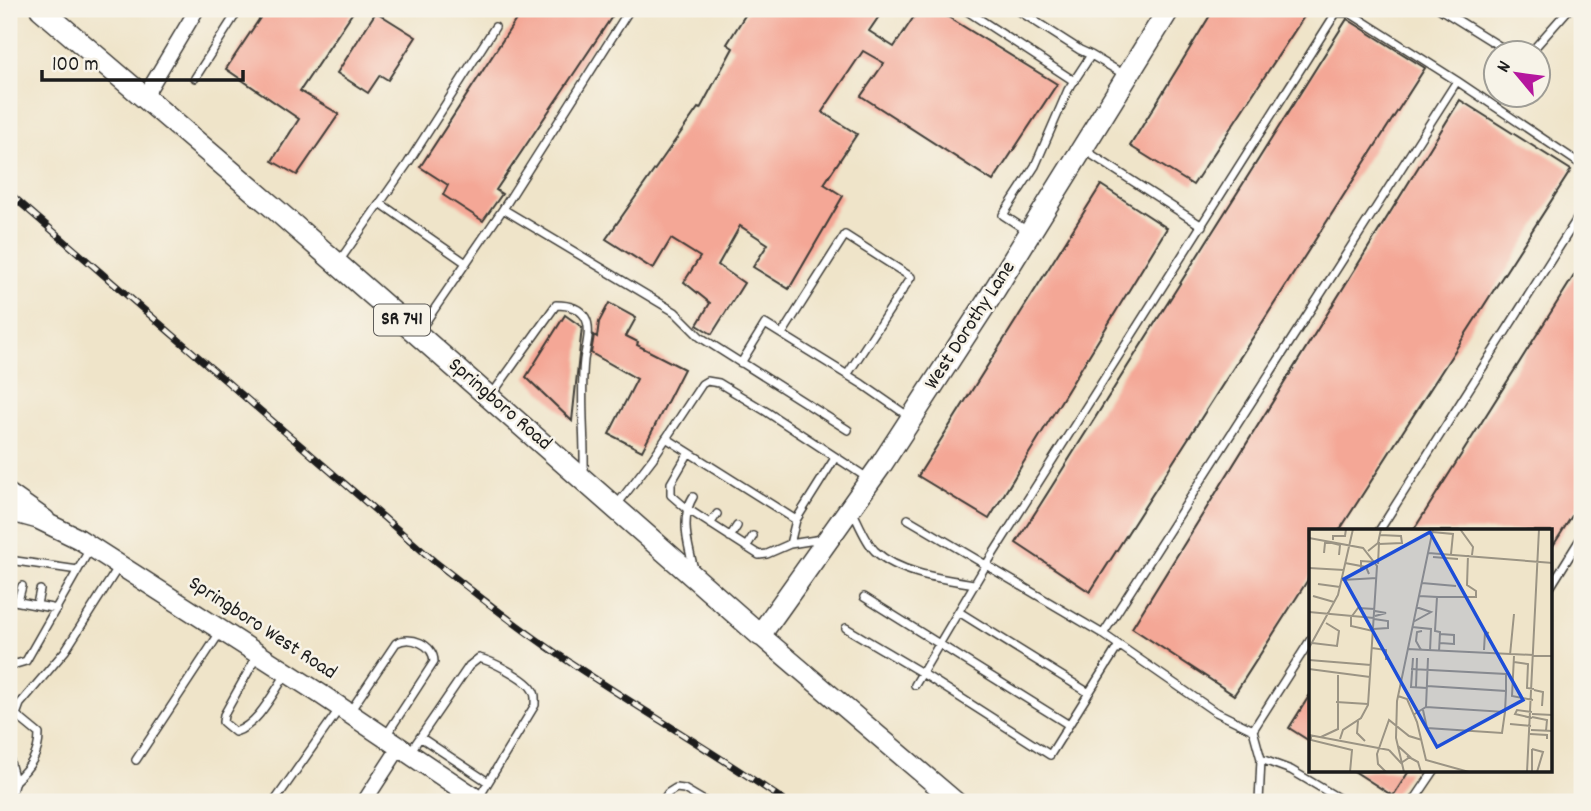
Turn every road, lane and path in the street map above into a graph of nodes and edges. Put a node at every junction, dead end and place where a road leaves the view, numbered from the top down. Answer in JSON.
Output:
{"nodes":[{"id":1,"x":41,"y":9,"type":"edge"},
{"id":2,"x":197,"y":9,"type":"edge"},
{"id":3,"x":240,"y":9,"type":"edge"},
{"id":4,"x":630,"y":9,"type":"edge"},
{"id":5,"x":964,"y":9,"type":"edge"},
{"id":6,"x":1016,"y":9,"type":"edge"},
{"id":7,"x":1169,"y":9,"type":"edge"},
{"id":8,"x":1440,"y":9,"type":"edge"},
{"id":9,"x":1569,"y":9,"type":"edge"},
{"id":10,"x":495,"y":26,"type":"dead end"},
{"id":11,"x":1487,"y":38,"type":"edge"},
{"id":12,"x":1543,"y":38,"type":"edge"},
{"id":13,"x":1091,"y":55,"type":"junction"},
{"id":14,"x":1128,"y":76,"type":"junction"},
{"id":15,"x":195,"y":78,"type":"dead end"},
{"id":16,"x":1074,"y":81,"type":"junction"},
{"id":17,"x":1457,"y":81,"type":"junction"},
{"id":18,"x":145,"y":96,"type":"junction"},
{"id":19,"x":1083,"y":149,"type":"junction"},
{"id":20,"x":1582,"y":165,"type":"edge"},
{"id":21,"x":380,"y":204,"type":"junction"},
{"id":22,"x":503,"y":209,"type":"junction"},
{"id":23,"x":1582,"y":211,"type":"edge"},
{"id":24,"x":1202,"y":226,"type":"junction"},
{"id":25,"x":1030,"y":233,"type":"junction"},
{"id":26,"x":466,"y":262,"type":"junction"},
{"id":27,"x":337,"y":264,"type":"junction"},
{"id":28,"x":418,"y":334,"type":"junction"},
{"id":29,"x":782,"y":334,"type":"junction"},
{"id":30,"x":741,"y":362,"type":"junction"},
{"id":31,"x":847,"y":376,"type":"junction"},
{"id":32,"x":490,"y":397,"type":"junction"},
{"id":33,"x":912,"y":418,"type":"junction"},
{"id":34,"x":848,"y":430,"type":"dead end"},
{"id":35,"x":666,"y":438,"type":"junction"},
{"id":36,"x":688,"y":454,"type":"junction"},
{"id":37,"x":835,"y":458,"type":"junction"},
{"id":38,"x":584,"y":479,"type":"junction"},
{"id":39,"x":870,"y":481,"type":"junction"},
{"id":40,"x":9,"y":491,"type":"edge"},
{"id":41,"x":756,"y":495,"type":"junction"},
{"id":42,"x":693,"y":497,"type":"dead end"},
{"id":43,"x":751,"y":503,"type":"dead end"},
{"id":44,"x":615,"y":506,"type":"junction"},
{"id":45,"x":686,"y":508,"type":"junction"},
{"id":46,"x":851,"y":509,"type":"junction"},
{"id":47,"x":9,"y":511,"type":"edge"},
{"id":48,"x":717,"y":514,"type":"dead end"},
{"id":49,"x":908,"y":519,"type":"dead end"},
{"id":50,"x":796,"y":520,"type":"junction"},
{"id":51,"x":710,"y":524,"type":"junction"},
{"id":52,"x":56,"y":526,"type":"junction"},
{"id":53,"x":737,"y":526,"type":"dead end"},
{"id":54,"x":1380,"y":529,"type":"edge"},
{"id":55,"x":753,"y":536,"type":"dead end"},
{"id":56,"x":1582,"y":536,"type":"edge"},
{"id":57,"x":730,"y":537,"type":"junction"},
{"id":58,"x":830,"y":538,"type":"junction"},
{"id":59,"x":790,"y":544,"type":"junction"},
{"id":60,"x":91,"y":547,"type":"junction"},
{"id":61,"x":746,"y":547,"type":"junction"},
{"id":62,"x":9,"y":560,"type":"edge"},
{"id":63,"x":27,"y":563,"type":"junction"},
{"id":64,"x":46,"y":565,"type":"junction"},
{"id":65,"x":120,"y":565,"type":"junction"},
{"id":66,"x":986,"y":565,"type":"junction"},
{"id":67,"x":78,"y":570,"type":"junction"},
{"id":68,"x":25,"y":572,"type":"dead end"},
{"id":69,"x":43,"y":576,"type":"dead end"},
{"id":70,"x":696,"y":577,"type":"junction"},
{"id":71,"x":975,"y":584,"type":"junction"},
{"id":72,"x":1552,"y":584,"type":"edge"},
{"id":73,"x":22,"y":586,"type":"dead end"},
{"id":74,"x":40,"y":590,"type":"dead end"},
{"id":75,"x":864,"y":597,"type":"dead end"},
{"id":76,"x":9,"y":600,"type":"edge"},
{"id":77,"x":18,"y":601,"type":"junction"},
{"id":78,"x":37,"y":604,"type":"junction"},
{"id":79,"x":57,"y":609,"type":"junction"},
{"id":80,"x":959,"y":612,"type":"junction"},
{"id":81,"x":846,"y":628,"type":"dead end"},
{"id":82,"x":222,"y":631,"type":"junction"},
{"id":83,"x":1103,"y":634,"type":"junction"},
{"id":84,"x":760,"y":635,"type":"junction"},
{"id":85,"x":1309,"y":642,"type":"edge"},
{"id":86,"x":940,"y":643,"type":"junction"},
{"id":87,"x":1119,"y":645,"type":"junction"},
{"id":88,"x":258,"y":654,"type":"junction"},
{"id":89,"x":9,"y":660,"type":"edge"},
{"id":90,"x":287,"y":673,"type":"junction"},
{"id":91,"x":922,"y":673,"type":"junction"},
{"id":92,"x":915,"y":685,"type":"dead end"},
{"id":93,"x":1089,"y":693,"type":"junction"},
{"id":94,"x":345,"y":711,"type":"junction"},
{"id":95,"x":16,"y":715,"type":"junction"},
{"id":96,"x":1069,"y":725,"type":"junction"},
{"id":97,"x":1253,"y":730,"type":"junction"},
{"id":98,"x":420,"y":737,"type":"junction"},
{"id":99,"x":398,"y":747,"type":"junction"},
{"id":100,"x":1261,"y":759,"type":"junction"},
{"id":101,"x":135,"y":760,"type":"dead end"},
{"id":102,"x":1433,"y":772,"type":"edge"},
{"id":103,"x":15,"y":781,"type":"junction"},
{"id":104,"x":488,"y":782,"type":"junction"},
{"id":105,"x":480,"y":801,"type":"edge"},
{"id":106,"x":9,"y":802,"type":"edge"},
{"id":107,"x":274,"y":802,"type":"edge"},
{"id":108,"x":364,"y":802,"type":"edge"},
{"id":109,"x":662,"y":802,"type":"edge"},
{"id":110,"x":706,"y":802,"type":"edge"},
{"id":111,"x":956,"y":802,"type":"edge"},
{"id":112,"x":1259,"y":802,"type":"edge"},
{"id":113,"x":1345,"y":802,"type":"edge"},
{"id":114,"x":1413,"y":802,"type":"edge"}],
"edges":[{"from":1,"to":18,"type":"main road","name":"Springboro Road","number":"SR 741"},
{"from":2,"to":18,"type":"street"},
{"from":3,"to":15,"type":"lane"},
{"from":4,"to":22,"type":"lane"},
{"from":5,"to":16,"type":"lane"},
{"from":6,"to":13,"type":"lane"},
{"from":7,"to":14,"type":"main road","name":"West Dorothy Lane"},
{"from":8,"to":11,"type":"lane"},
{"from":9,"to":12,"type":"lane"},
{"from":10,"to":21,"type":"lane"},
{"from":13,"to":14,"type":"lane"},
{"from":13,"to":16,"type":"lane"},
{"from":14,"to":19,"type":"main road","name":"West Dorothy Lane"},
{"from":16,"to":25,"type":"lane"},
{"from":17,"to":20,"type":"lane"},
{"from":17,"to":24,"type":"lane"},
{"from":17,"to":83,"type":"lane"},
{"from":18,"to":27,"type":"main road","name":"Springboro Road","number":"SR 741"},
{"from":19,"to":24,"type":"lane"},
{"from":19,"to":25,"type":"main road","name":"West Dorothy Lane"},
{"from":21,"to":26,"type":"lane"},
{"from":21,"to":27,"type":"lane"},
{"from":22,"to":26,"type":"lane"},
{"from":22,"to":30,"type":"lane"},
{"from":23,"to":54,"type":"lane"},
{"from":24,"to":66,"type":"lane"},
{"from":25,"to":33,"type":"main road","name":"West Dorothy Lane"},
{"from":26,"to":28,"type":"lane"},
{"from":27,"to":28,"type":"main road","name":"Springboro Road","number":"SR 741"},
{"from":28,"to":32,"type":"main road","name":"Springboro Road","number":"SR 741"},
{"from":29,"to":30,"type":"lane"},
{"from":29,"to":31,"type":"lane"},
{"from":29,"to":31,"type":"lane"},
{"from":30,"to":34,"type":"lane"},
{"from":31,"to":33,"type":"lane"},
{"from":32,"to":38,"type":"main road","name":"Springboro Road","number":"SR 741"},
{"from":32,"to":38,"type":"lane"},
{"from":33,"to":39,"type":"main road","name":"West Dorothy Lane"},
{"from":35,"to":36,"type":"lane"},
{"from":35,"to":37,"type":"lane"},
{"from":35,"to":44,"type":"lane"},
{"from":36,"to":41,"type":"lane"},
{"from":36,"to":45,"type":"lane"},
{"from":37,"to":39,"type":"lane"},
{"from":37,"to":50,"type":"lane"},
{"from":38,"to":44,"type":"main road","name":"Springboro Road","number":"SR 741"},
{"from":39,"to":46,"type":"main road","name":"West Dorothy Lane"},
{"from":40,"to":52,"type":"street"},
{"from":41,"to":43,"type":"lane"},
{"from":41,"to":50,"type":"lane"},
{"from":42,"to":45,"type":"lane"},
{"from":44,"to":70,"type":"main road","name":"Springboro Road","number":"SR 741"},
{"from":45,"to":51,"type":"lane"},
{"from":45,"to":70,"type":"lane"},
{"from":46,"to":58,"type":"main road","name":"West Dorothy Lane"},
{"from":46,"to":71,"type":"lane"},
{"from":47,"to":52,"type":"street","name":"Springboro West Road"},
{"from":48,"to":51,"type":"lane"},
{"from":49,"to":66,"type":"lane"},
{"from":50,"to":59,"type":"lane"},
{"from":51,"to":57,"type":"lane"},
{"from":52,"to":60,"type":"street","name":"Springboro West Road"},
{"from":53,"to":57,"type":"lane"},
{"from":55,"to":61,"type":"lane"},
{"from":56,"to":72,"type":"lane"},
{"from":57,"to":61,"type":"lane"},
{"from":58,"to":59,"type":"lane"},
{"from":58,"to":84,"type":"main road","name":"West Dorothy Lane"},
{"from":59,"to":61,"type":"lane"},
{"from":60,"to":65,"type":"street","name":"Springboro West Road"},
{"from":60,"to":67,"type":"lane"},
{"from":62,"to":63,"type":"lane"},
{"from":63,"to":64,"type":"lane"},
{"from":63,"to":68,"type":"lane"},
{"from":64,"to":67,"type":"lane"},
{"from":64,"to":69,"type":"lane"},
{"from":65,"to":82,"type":"street","name":"Springboro West Road"},
{"from":65,"to":95,"type":"lane"},
{"from":66,"to":71,"type":"lane"},
{"from":66,"to":83,"type":"lane"},
{"from":67,"to":79,"type":"lane"},
{"from":70,"to":84,"type":"main road","name":"Springboro Road","number":"SR 741"},
{"from":71,"to":80,"type":"lane"},
{"from":73,"to":77,"type":"lane"},
{"from":74,"to":78,"type":"lane"},
{"from":75,"to":86,"type":"lane"},
{"from":76,"to":77,"type":"lane"},
{"from":77,"to":78,"type":"lane"},
{"from":78,"to":79,"type":"lane"},
{"from":79,"to":89,"type":"lane"},
{"from":80,"to":86,"type":"lane"},
{"from":80,"to":93,"type":"lane"},
{"from":81,"to":91,"type":"lane"},
{"from":82,"to":88,"type":"street","name":"Springboro West Road"},
{"from":82,"to":101,"type":"lane"},
{"from":83,"to":87,"type":"lane"},
{"from":84,"to":111,"type":"street","name":"Springboro Road","number":"SR 741"},
{"from":85,"to":97,"type":"lane"},
{"from":86,"to":91,"type":"lane"},
{"from":86,"to":96,"type":"lane"},
{"from":87,"to":93,"type":"lane"},
{"from":87,"to":97,"type":"lane"},
{"from":88,"to":90,"type":"street","name":"Springboro West Road"},
{"from":88,"to":90,"type":"lane"},
{"from":90,"to":94,"type":"street","name":"Springboro West Road"},
{"from":91,"to":92,"type":"lane"},
{"from":91,"to":96,"type":"lane"},
{"from":93,"to":96,"type":"lane"},
{"from":94,"to":99,"type":"street","name":"Springboro West Road"},
{"from":94,"to":99,"type":"lane"},
{"from":94,"to":107,"type":"lane"},
{"from":95,"to":103,"type":"lane"},
{"from":95,"to":103,"type":"lane"},
{"from":97,"to":100,"type":"lane"},
{"from":98,"to":99,"type":"lane"},
{"from":98,"to":104,"type":"lane"},
{"from":98,"to":104,"type":"lane"},
{"from":99,"to":105,"type":"street","name":"Springboro West Road"},
{"from":99,"to":108,"type":"street"},
{"from":100,"to":112,"type":"lane"},
{"from":100,"to":113,"type":"lane"},
{"from":102,"to":114,"type":"lane"},
{"from":103,"to":106,"type":"lane"},
{"from":104,"to":105,"type":"lane"},
{"from":109,"to":110,"type":"lane"}]}
